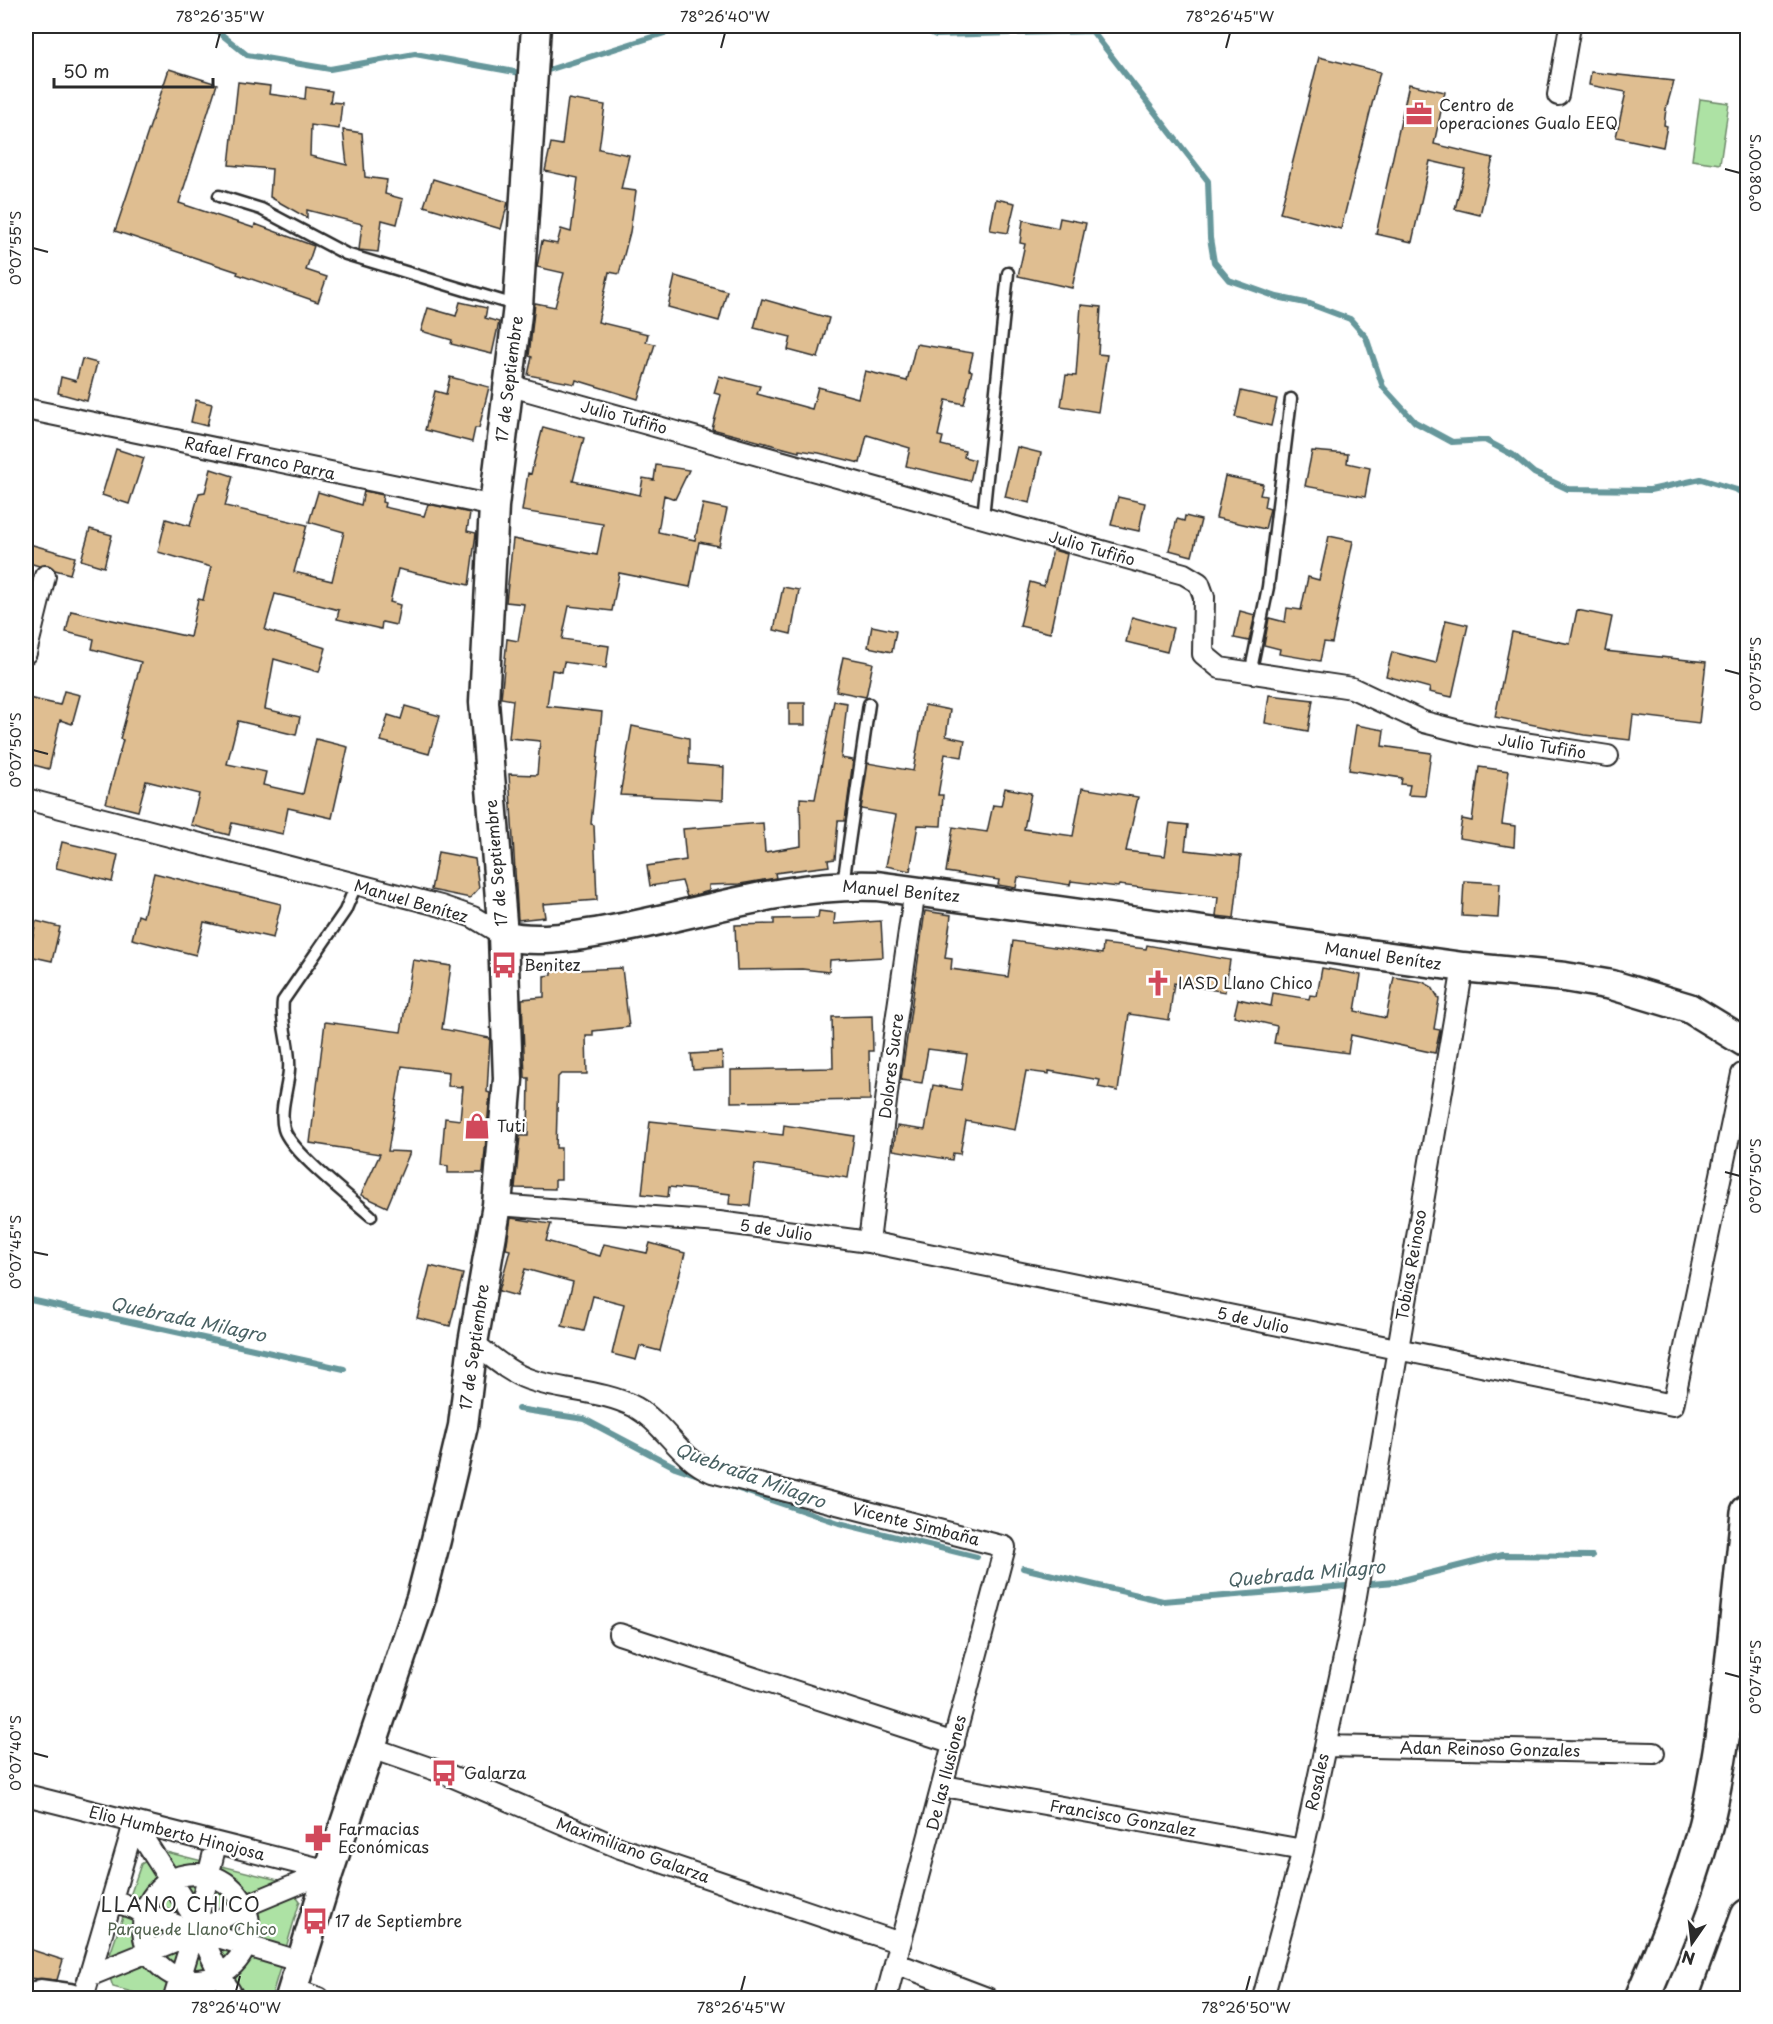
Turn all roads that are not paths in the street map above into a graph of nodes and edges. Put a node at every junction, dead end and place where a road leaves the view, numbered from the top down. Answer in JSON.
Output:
{"nodes":[{"id":1,"x":1570,"y":26,"type":"edge"},
{"id":2,"x":536,"y":32,"type":"edge"},
{"id":3,"x":1558,"y":95,"type":"dead end"},
{"id":4,"x":219,"y":196,"type":"dead end"},
{"id":5,"x":1008,"y":273,"type":"dead end"},
{"id":6,"x":518,"y":306,"type":"junction"},
{"id":7,"x":508,"y":385,"type":"junction"},
{"id":8,"x":1291,"y":399,"type":"dead end"},
{"id":9,"x":26,"y":409,"type":"edge"},
{"id":10,"x":494,"y":506,"type":"junction"},
{"id":11,"x":983,"y":517,"type":"junction"},
{"id":12,"x":45,"y":576,"type":"dead end"},
{"id":13,"x":26,"y":653,"type":"edge"},
{"id":14,"x":1250,"y":674,"type":"junction"},
{"id":15,"x":869,"y":704,"type":"dead end"},
{"id":16,"x":1608,"y":756,"type":"dead end"},
{"id":17,"x":26,"y":799,"type":"edge"},
{"id":18,"x":843,"y":884,"type":"junction"},
{"id":19,"x":356,"y":885,"type":"junction"},
{"id":20,"x":915,"y":890,"type":"junction"},
{"id":21,"x":503,"y":935,"type":"junction"},
{"id":22,"x":1463,"y":967,"type":"junction"},
{"id":23,"x":1748,"y":1044,"type":"edge"},
{"id":24,"x":1742,"y":1074,"type":"dead end"},
{"id":25,"x":497,"y":1205,"type":"junction"},
{"id":26,"x":371,"y":1216,"type":"dead end"},
{"id":27,"x":869,"y":1242,"type":"junction"},
{"id":28,"x":473,"y":1343,"type":"junction"},
{"id":29,"x":1397,"y":1350,"type":"junction"},
{"id":30,"x":1748,"y":1512,"type":"edge"},
{"id":31,"x":1005,"y":1547,"type":"joint"},
{"id":32,"x":1363,"y":1563,"type":"joint"},
{"id":33,"x":619,"y":1634,"type":"dead end"},
{"id":34,"x":954,"y":1743,"type":"junction"},
{"id":35,"x":1326,"y":1746,"type":"junction"},
{"id":36,"x":369,"y":1747,"type":"junction"},
{"id":37,"x":1654,"y":1753,"type":"dead end"},
{"id":38,"x":944,"y":1786,"type":"junction"},
{"id":39,"x":26,"y":1795,"type":"edge"},
{"id":40,"x":134,"y":1824,"type":"junction"},
{"id":41,"x":216,"y":1844,"type":"junction"},
{"id":42,"x":1302,"y":1850,"type":"junction"},
{"id":43,"x":329,"y":1871,"type":"junction"},
{"id":44,"x":208,"y":1876,"type":"junction"},
{"id":45,"x":172,"y":1880,"type":"junction"},
{"id":46,"x":112,"y":1900,"type":"junction"},
{"id":47,"x":245,"y":1906,"type":"junction"},
{"id":48,"x":145,"y":1912,"type":"junction"},
{"id":49,"x":1748,"y":1916,"type":"edge"},
{"id":50,"x":197,"y":1931,"type":"junction"},
{"id":51,"x":900,"y":1943,"type":"junction"},
{"id":52,"x":246,"y":1946,"type":"junction"},
{"id":53,"x":149,"y":1952,"type":"junction"},
{"id":54,"x":895,"y":1964,"type":"junction"},
{"id":55,"x":220,"y":1975,"type":"junction"},
{"id":56,"x":89,"y":1976,"type":"junction"},
{"id":57,"x":180,"y":1978,"type":"junction"},
{"id":58,"x":301,"y":1987,"type":"edge"},
{"id":59,"x":36,"y":1998,"type":"edge"},
{"id":60,"x":70,"y":1998,"type":"edge"},
{"id":61,"x":83,"y":1998,"type":"edge"},
{"id":62,"x":174,"y":1998,"type":"edge"},
{"id":63,"x":234,"y":1998,"type":"edge"},
{"id":64,"x":886,"y":1998,"type":"edge"},
{"id":65,"x":987,"y":1998,"type":"edge"},
{"id":66,"x":1263,"y":1998,"type":"edge"},
{"id":67,"x":1642,"y":1998,"type":"edge"},
{"id":68,"x":1718,"y":1998,"type":"edge"}],
"edges":[{"from":1,"to":3,"type":"street"},
{"from":2,"to":6,"type":"street","name":"17 de Septiembre"},
{"from":4,"to":6,"type":"lane"},
{"from":5,"to":11,"type":"lane"},
{"from":6,"to":7,"type":"street","name":"17 de Septiembre"},
{"from":7,"to":10,"type":"street","name":"17 de Septiembre"},
{"from":7,"to":11,"type":"street","name":"Julio Tufiño"},
{"from":8,"to":14,"type":"lane"},
{"from":9,"to":10,"type":"street","name":"Rafael Franco Parra"},
{"from":10,"to":21,"type":"street","name":"17 de Septiembre"},
{"from":11,"to":14,"type":"street","name":"Julio Tufiño"},
{"from":12,"to":13,"type":"street"},
{"from":14,"to":16,"type":"street","name":"Julio Tufiño"},
{"from":15,"to":18,"type":"lane"},
{"from":17,"to":19,"type":"street","name":"Manuel Benítez"},
{"from":18,"to":20,"type":"street","name":"Manuel Benítez"},
{"from":18,"to":21,"type":"street","name":"Manuel Benítez"},
{"from":19,"to":21,"type":"street","name":"Manuel Benítez"},
{"from":19,"to":26,"type":"lane"},
{"from":20,"to":22,"type":"street","name":"Manuel Benítez"},
{"from":20,"to":27,"type":"street","name":"Dolores Sucre"},
{"from":21,"to":25,"type":"street","name":"17 de Septiembre"},
{"from":22,"to":23,"type":"street","name":"Manuel Benítez"},
{"from":22,"to":29,"type":"street","name":"Tobias Reinoso"},
{"from":24,"to":29,"type":"street","name":"5 de Julio"},
{"from":25,"to":27,"type":"street","name":"5 de Julio"},
{"from":25,"to":28,"type":"street","name":"17 de Septiembre"},
{"from":27,"to":29,"type":"street","name":"5 de Julio"},
{"from":28,"to":31,"type":"street","name":"Vicente Simbaña"},
{"from":28,"to":36,"type":"street","name":"17 de Septiembre"},
{"from":29,"to":32,"type":"street","name":"Tobias Reinoso"},
{"from":30,"to":67,"type":"highway"},
{"from":31,"to":34,"type":"street","name":"De las Ilusiones"},
{"from":32,"to":35,"type":"street","name":"Rosales"},
{"from":33,"to":34,"type":"street"},
{"from":34,"to":38,"type":"street","name":"De las Ilusiones"},
{"from":35,"to":37,"type":"street","name":"Adan Reinoso Gonzales"},
{"from":35,"to":42,"type":"street","name":"Rosales"},
{"from":36,"to":43,"type":"street","name":"17 de Septiembre"},
{"from":36,"to":51,"type":"street","name":"Maximiliano Galarza"},
{"from":38,"to":42,"type":"street","name":"Francisco Gonzalez"},
{"from":38,"to":51,"type":"street","name":"De las Ilusiones"},
{"from":39,"to":40,"type":"street","name":"Elio Humberto Hinojosa"},
{"from":40,"to":41,"type":"street","name":"Elio Humberto Hinojosa"},
{"from":40,"to":45,"type":"street"},
{"from":40,"to":46,"type":"street"},
{"from":41,"to":43,"type":"street","name":"Elio Humberto Hinojosa"},
{"from":41,"to":44,"type":"street"},
{"from":42,"to":66,"type":"street","name":"Rosales"},
{"from":43,"to":47,"type":"street"},
{"from":43,"to":58,"type":"street","name":"17 de Septiembre"},
{"from":44,"to":45,"type":"street"},
{"from":44,"to":47,"type":"street"},
{"from":44,"to":50,"type":"street"},
{"from":45,"to":48,"type":"street"},
{"from":45,"to":50,"type":"street"},
{"from":46,"to":48,"type":"street"},
{"from":46,"to":56,"type":"street"},
{"from":47,"to":50,"type":"street"},
{"from":47,"to":52,"type":"street"},
{"from":48,"to":50,"type":"street"},
{"from":48,"to":53,"type":"street"},
{"from":49,"to":68,"type":"highway"},
{"from":50,"to":52,"type":"street"},
{"from":50,"to":53,"type":"street"},
{"from":50,"to":55,"type":"street"},
{"from":50,"to":57,"type":"street"},
{"from":51,"to":54,"type":"street","name":"De las Ilusiones"},
{"from":52,"to":55,"type":"street"},
{"from":52,"to":58,"type":"street"},
{"from":53,"to":56,"type":"street"},
{"from":53,"to":57,"type":"street"},
{"from":54,"to":64,"type":"street","name":"De las Ilusiones"},
{"from":54,"to":65,"type":"street"},
{"from":55,"to":57,"type":"street"},
{"from":55,"to":63,"type":"street"},
{"from":56,"to":61,"type":"street"},
{"from":57,"to":62,"type":"street"},
{"from":59,"to":60,"type":"street"}]}
